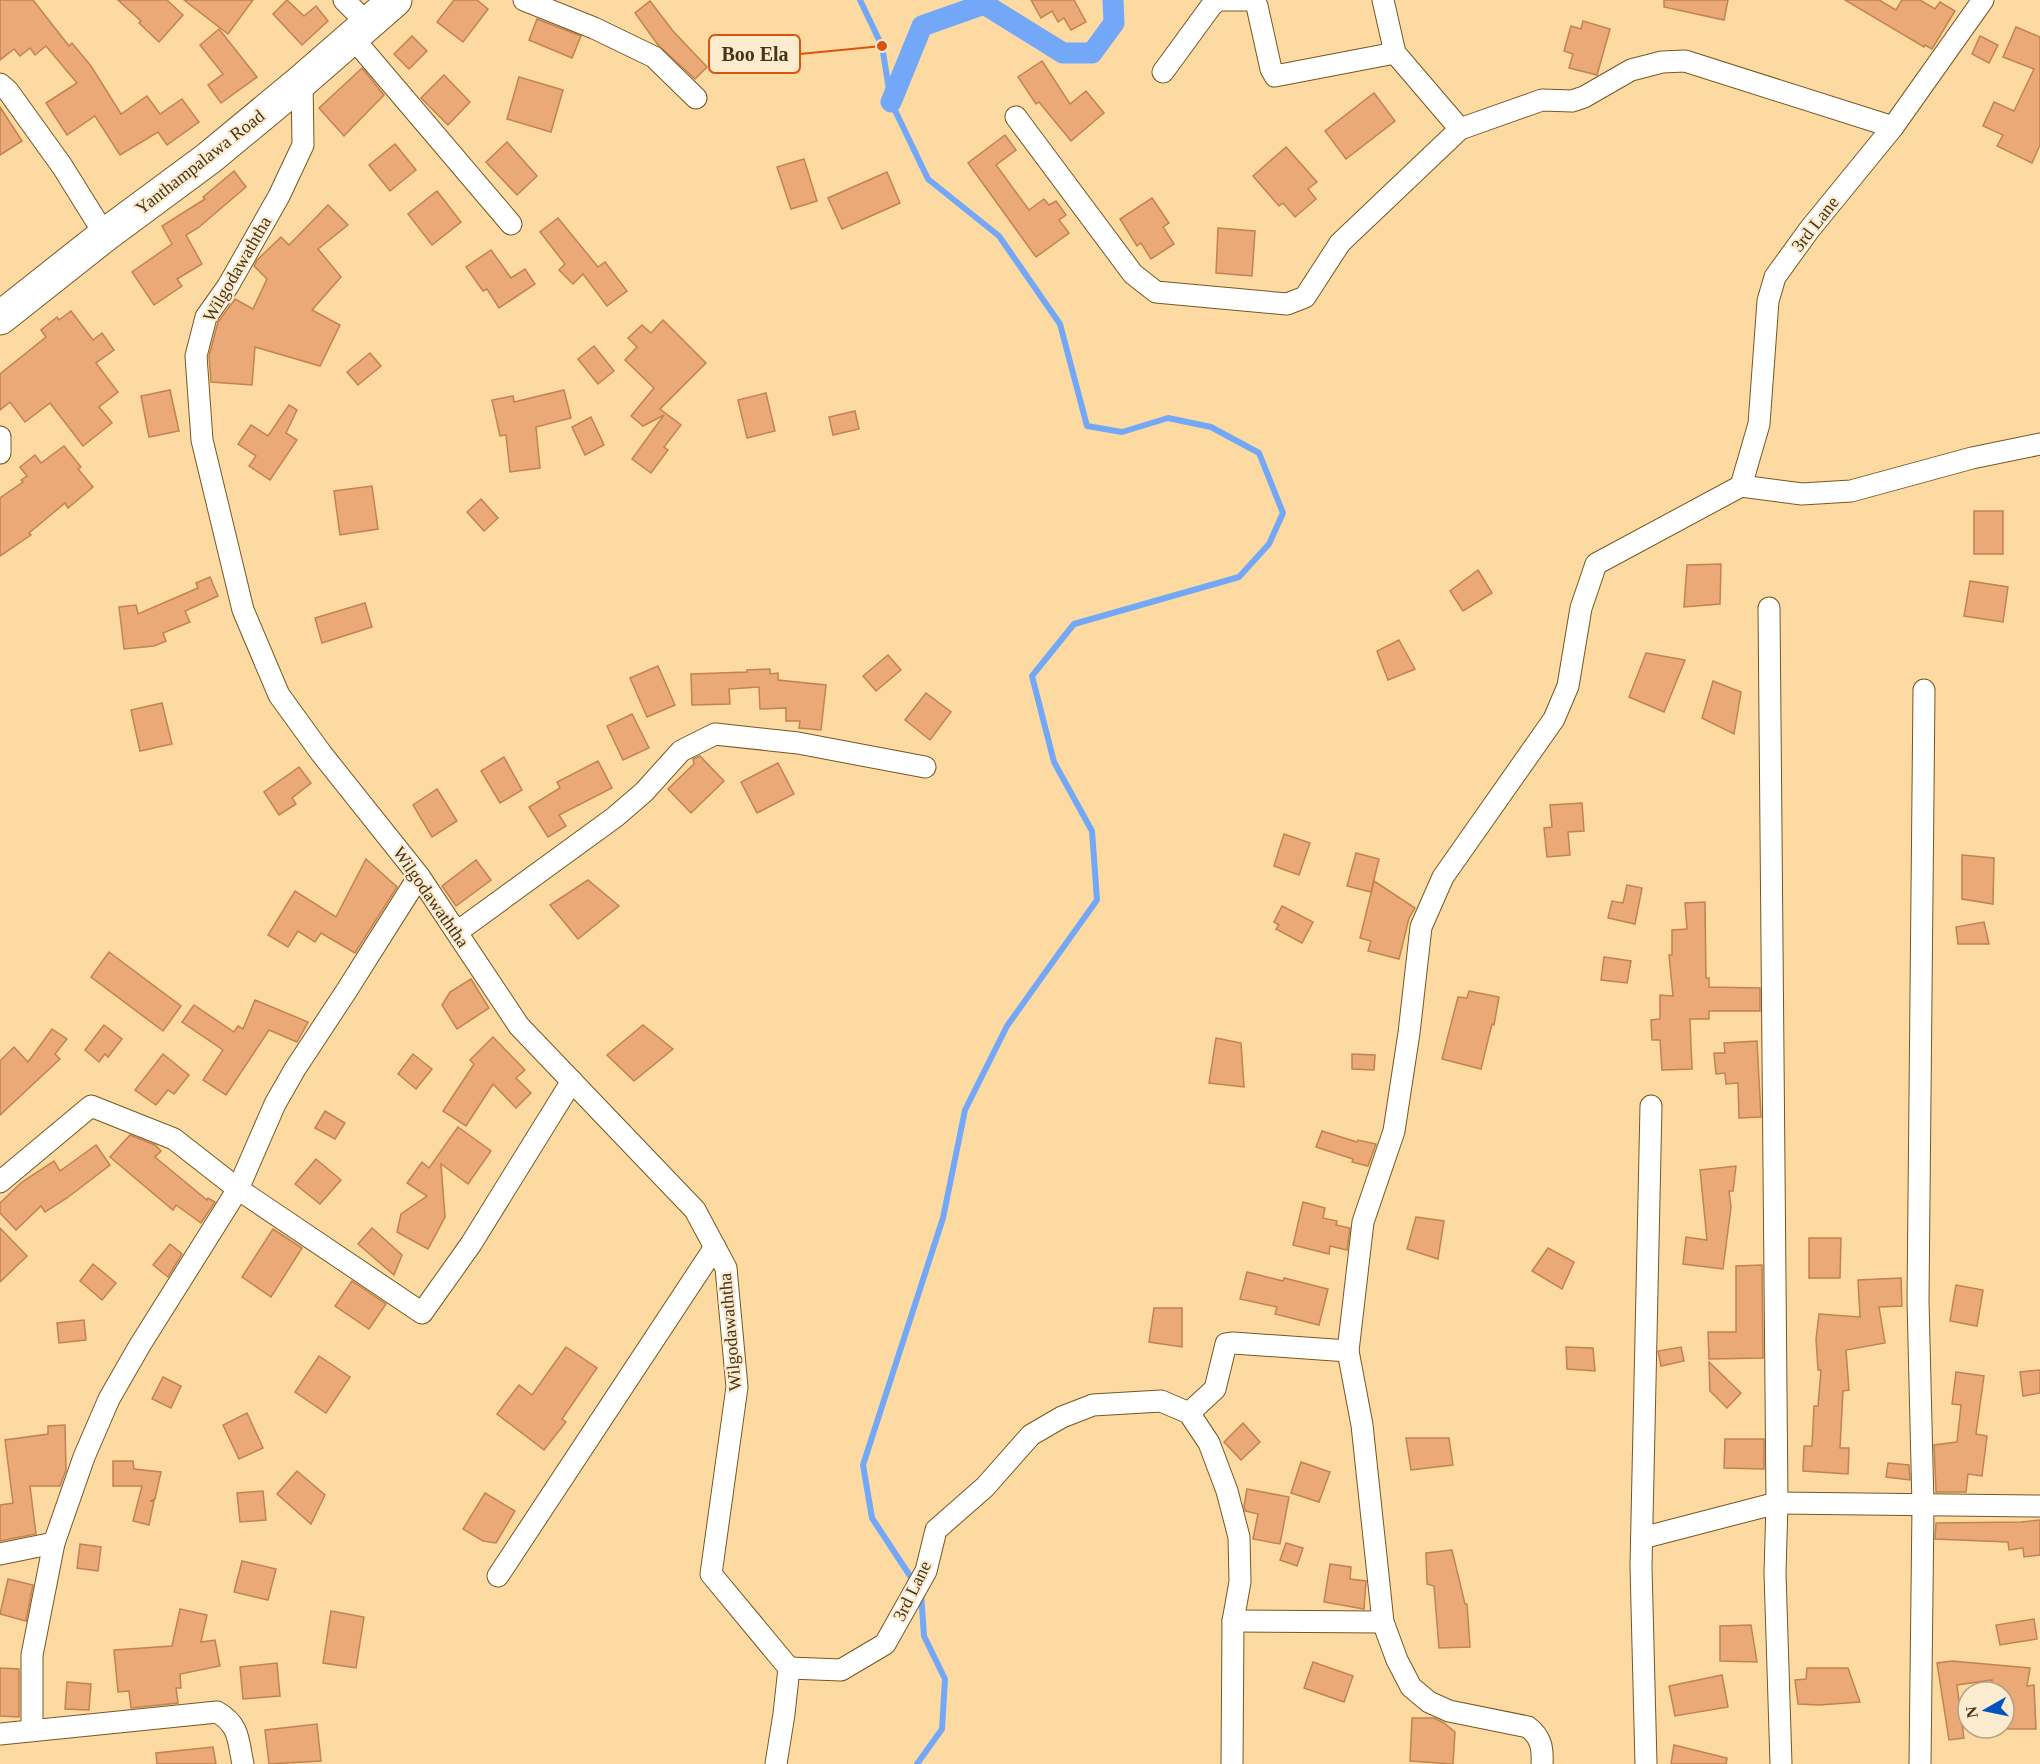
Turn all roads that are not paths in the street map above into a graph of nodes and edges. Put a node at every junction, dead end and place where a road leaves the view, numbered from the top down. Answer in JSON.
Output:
{"nodes":[{"id":1,"x":344,"y":0,"type":"edge"},
{"id":2,"x":395,"y":0,"type":"edge"},
{"id":3,"x":524,"y":0,"type":"edge"},
{"id":4,"x":1383,"y":0,"type":"edge"},
{"id":5,"x":1983,"y":0,"type":"edge"},
{"id":6,"x":360,"y":30,"type":"junction"},
{"id":7,"x":1395,"y":53,"type":"junction"},
{"id":8,"x":1163,"y":72,"type":"dead end"},
{"id":9,"x":302,"y":81,"type":"junction"},
{"id":10,"x":0,"y":84,"type":"edge"},
{"id":11,"x":696,"y":98,"type":"dead end"},
{"id":12,"x":1016,"y":117,"type":"dead end"},
{"id":13,"x":1893,"y":127,"type":"junction"},
{"id":14,"x":1460,"y":129,"type":"junction"},
{"id":15,"x":511,"y":224,"type":"dead end"},
{"id":16,"x":105,"y":235,"type":"junction"},
{"id":17,"x":0,"y":318,"type":"edge"},
{"id":18,"x":0,"y":437,"type":"edge"},
{"id":19,"x":2040,"y":444,"type":"edge"},
{"id":20,"x":0,"y":453,"type":"edge"},
{"id":21,"x":1741,"y":486,"type":"junction"},
{"id":22,"x":1769,"y":608,"type":"dead end"},
{"id":23,"x":1924,"y":690,"type":"dead end"},
{"id":24,"x":925,"y":767,"type":"dead end"},
{"id":25,"x":419,"y":876,"type":"junction"},
{"id":26,"x":457,"y":932,"type":"junction"},
{"id":27,"x":572,"y":1081,"type":"junction"},
{"id":28,"x":1652,"y":1106,"type":"dead end"},
{"id":29,"x":0,"y":1182,"type":"edge"},
{"id":30,"x":238,"y":1189,"type":"junction"},
{"id":31,"x":715,"y":1247,"type":"junction"},
{"id":32,"x":1348,"y":1351,"type":"junction"},
{"id":33,"x":1189,"y":1413,"type":"junction"},
{"id":34,"x":1778,"y":1503,"type":"junction"},
{"id":35,"x":1923,"y":1506,"type":"junction"},
{"id":36,"x":2040,"y":1506,"type":"edge"},
{"id":37,"x":1642,"y":1538,"type":"junction"},
{"id":38,"x":54,"y":1543,"type":"junction"},
{"id":39,"x":0,"y":1554,"type":"edge"},
{"id":40,"x":498,"y":1576,"type":"dead end"},
{"id":41,"x":1233,"y":1621,"type":"junction"},
{"id":42,"x":1383,"y":1622,"type":"junction"},
{"id":43,"x":789,"y":1668,"type":"junction"},
{"id":44,"x":32,"y":1730,"type":"junction"},
{"id":45,"x":0,"y":1734,"type":"edge"},
{"id":46,"x":243,"y":1764,"type":"edge"},
{"id":47,"x":776,"y":1764,"type":"edge"},
{"id":48,"x":1232,"y":1764,"type":"edge"},
{"id":49,"x":1542,"y":1764,"type":"edge"},
{"id":50,"x":1646,"y":1764,"type":"edge"},
{"id":51,"x":1781,"y":1764,"type":"edge"},
{"id":52,"x":1920,"y":1764,"type":"edge"}],
"edges":[{"from":1,"to":6,"type":"street"},
{"from":2,"to":6,"type":"main road","name":"Yanthampalawa Road"},
{"from":3,"to":11,"type":"street"},
{"from":4,"to":7,"type":"street"},
{"from":5,"to":13,"type":"street","name":"3rd Lane"},
{"from":6,"to":9,"type":"main road","name":"Yanthampalawa Road"},
{"from":6,"to":15,"type":"street"},
{"from":7,"to":8,"type":"street"},
{"from":7,"to":14,"type":"street"},
{"from":9,"to":16,"type":"main road","name":"Yanthampalawa Road"},
{"from":9,"to":25,"type":"street","name":"Wilgodawaththa"},
{"from":10,"to":16,"type":"street"},
{"from":12,"to":14,"type":"street"},
{"from":13,"to":14,"type":"street"},
{"from":13,"to":21,"type":"street","name":"3rd Lane"},
{"from":16,"to":17,"type":"main road","name":"Yanthampalawa Road"},
{"from":18,"to":20,"type":"street"},
{"from":19,"to":21,"type":"street"},
{"from":21,"to":32,"type":"street"},
{"from":22,"to":34,"type":"street"},
{"from":23,"to":35,"type":"street"},
{"from":24,"to":26,"type":"street"},
{"from":25,"to":26,"type":"street","name":"Wilgodawaththa"},
{"from":25,"to":30,"type":"street"},
{"from":26,"to":27,"type":"street","name":"Wilgodawaththa"},
{"from":27,"to":30,"type":"street"},
{"from":27,"to":31,"type":"street","name":"Wilgodawaththa"},
{"from":28,"to":37,"type":"street"},
{"from":29,"to":30,"type":"street"},
{"from":30,"to":38,"type":"street"},
{"from":31,"to":40,"type":"street"},
{"from":31,"to":43,"type":"street","name":"Wilgodawaththa"},
{"from":32,"to":33,"type":"street"},
{"from":32,"to":42,"type":"street"},
{"from":33,"to":41,"type":"street"},
{"from":33,"to":43,"type":"street","name":"3rd Lane"},
{"from":34,"to":35,"type":"street"},
{"from":34,"to":37,"type":"street"},
{"from":34,"to":51,"type":"street"},
{"from":35,"to":36,"type":"street"},
{"from":35,"to":52,"type":"street"},
{"from":37,"to":50,"type":"street"},
{"from":38,"to":39,"type":"street"},
{"from":38,"to":44,"type":"street"},
{"from":41,"to":42,"type":"street"},
{"from":41,"to":48,"type":"street"},
{"from":42,"to":49,"type":"street"},
{"from":43,"to":47,"type":"street"},
{"from":44,"to":45,"type":"street"},
{"from":44,"to":46,"type":"street"}]}
